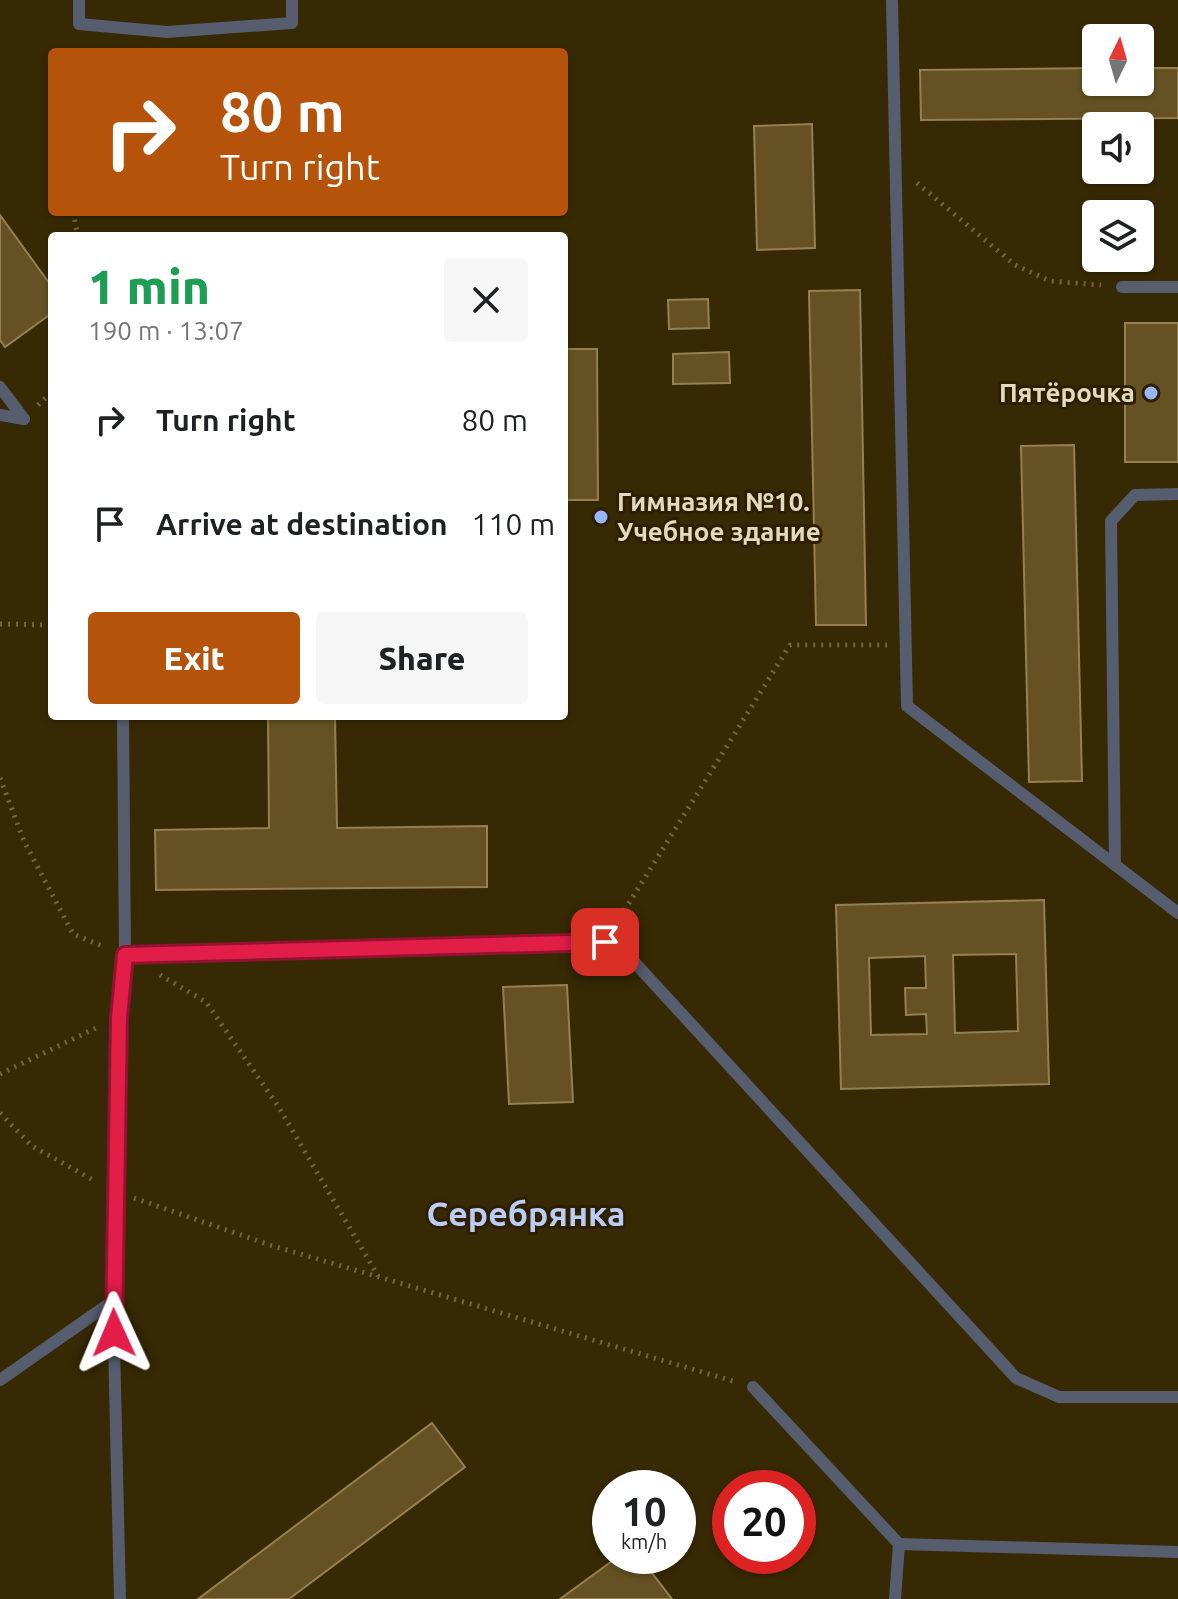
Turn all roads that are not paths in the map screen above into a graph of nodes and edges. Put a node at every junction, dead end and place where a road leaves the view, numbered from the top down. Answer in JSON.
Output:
{"nodes":[{"id":1,"x":79,"y":0,"type":"edge"},
{"id":2,"x":292,"y":0,"type":"edge"},
{"id":3,"x":892,"y":0,"type":"edge"},
{"id":4,"x":1122,"y":287,"type":"road end"},
{"id":5,"x":1178,"y":287,"type":"edge"},
{"id":6,"x":0,"y":387,"type":"edge"},
{"id":7,"x":0,"y":415,"type":"edge"},
{"id":8,"x":1178,"y":494,"type":"edge"},
{"id":9,"x":123,"y":720,"type":"edge"},
{"id":10,"x":1115,"y":865,"type":"junction"},
{"id":11,"x":1178,"y":913,"type":"edge"},
{"id":12,"x":125,"y":955,"type":"junction"},
{"id":13,"x":113,"y":1301,"type":"junction"},
{"id":14,"x":0,"y":1380,"type":"edge"},
{"id":15,"x":753,"y":1387,"type":"road end"},
{"id":16,"x":1178,"y":1397,"type":"edge"},
{"id":17,"x":899,"y":1544,"type":"junction"},
{"id":18,"x":1178,"y":1552,"type":"edge"},
{"id":19,"x":120,"y":1599,"type":"edge"},
{"id":20,"x":895,"y":1599,"type":"edge"}],
"edges":[{"from":1,"to":2,"type":"lane"},
{"from":3,"to":10,"type":"lane"},
{"from":4,"to":5,"type":"lane"},
{"from":6,"to":7,"type":"lane"},
{"from":8,"to":10,"type":"lane"},
{"from":9,"to":12,"type":"lane"},
{"from":10,"to":11,"type":"lane"},
{"from":12,"to":13,"type":"lane"},
{"from":12,"to":16,"type":"lane"},
{"from":13,"to":14,"type":"lane"},
{"from":13,"to":19,"type":"lane"},
{"from":15,"to":17,"type":"lane"},
{"from":17,"to":18,"type":"lane"},
{"from":17,"to":20,"type":"lane"}]}
